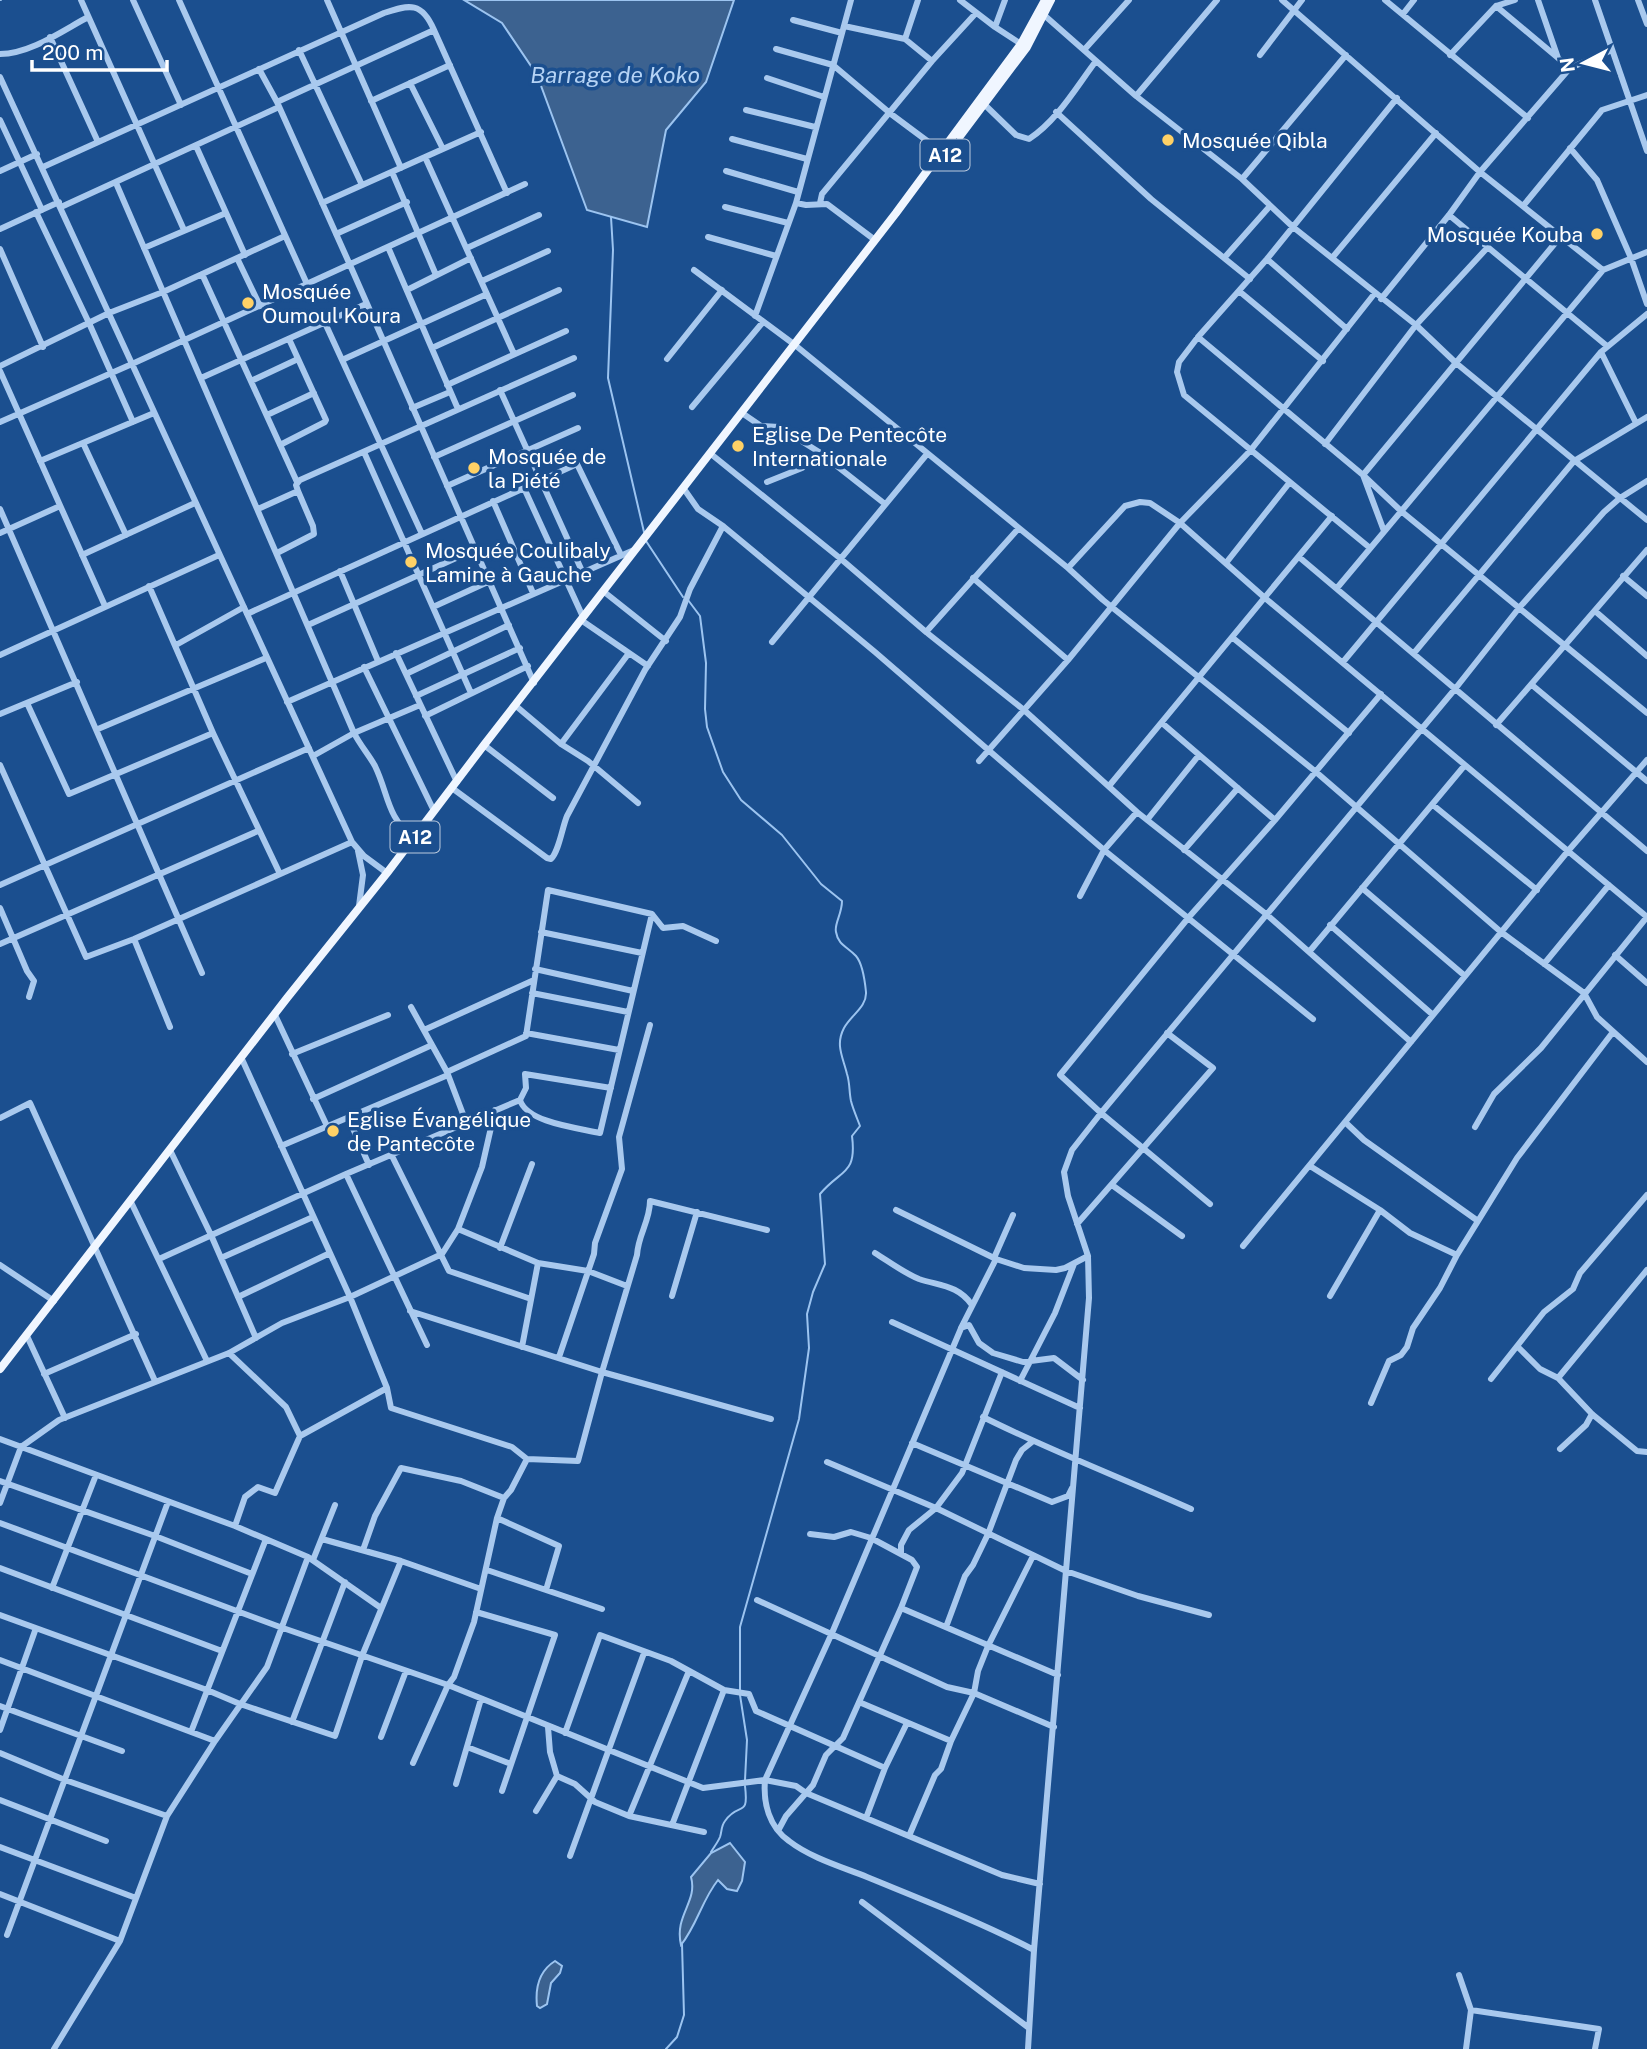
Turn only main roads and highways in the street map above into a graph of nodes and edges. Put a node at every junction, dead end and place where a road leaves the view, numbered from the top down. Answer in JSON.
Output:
{"nodes":[{"id":1,"x":1045,"y":0,"type":"edge"},
{"id":2,"x":1051,"y":0,"type":"edge"},
{"id":3,"x":1057,"y":0,"type":"edge"},
{"id":4,"x":1042,"y":14,"type":"junction"},
{"id":5,"x":944,"y":153,"type":"junction"},
{"id":6,"x":828,"y":303,"type":"junction"},
{"id":7,"x":0,"y":1369,"type":"edge"}],
"edges":[{"from":1,"to":4,"type":"main road","number":"A12"},
{"from":2,"to":4,"type":"main road","number":"A12"},
{"from":3,"to":4,"type":"main road","number":"A12"},
{"from":4,"to":5,"type":"main road","number":"A12"},
{"from":4,"to":5,"type":"main road","number":"A12"},
{"from":5,"to":6,"type":"main road","number":"A12"},
{"from":5,"to":6,"type":"main road","number":"A12"},
{"from":6,"to":7,"type":"main road","number":"A12"}]}
